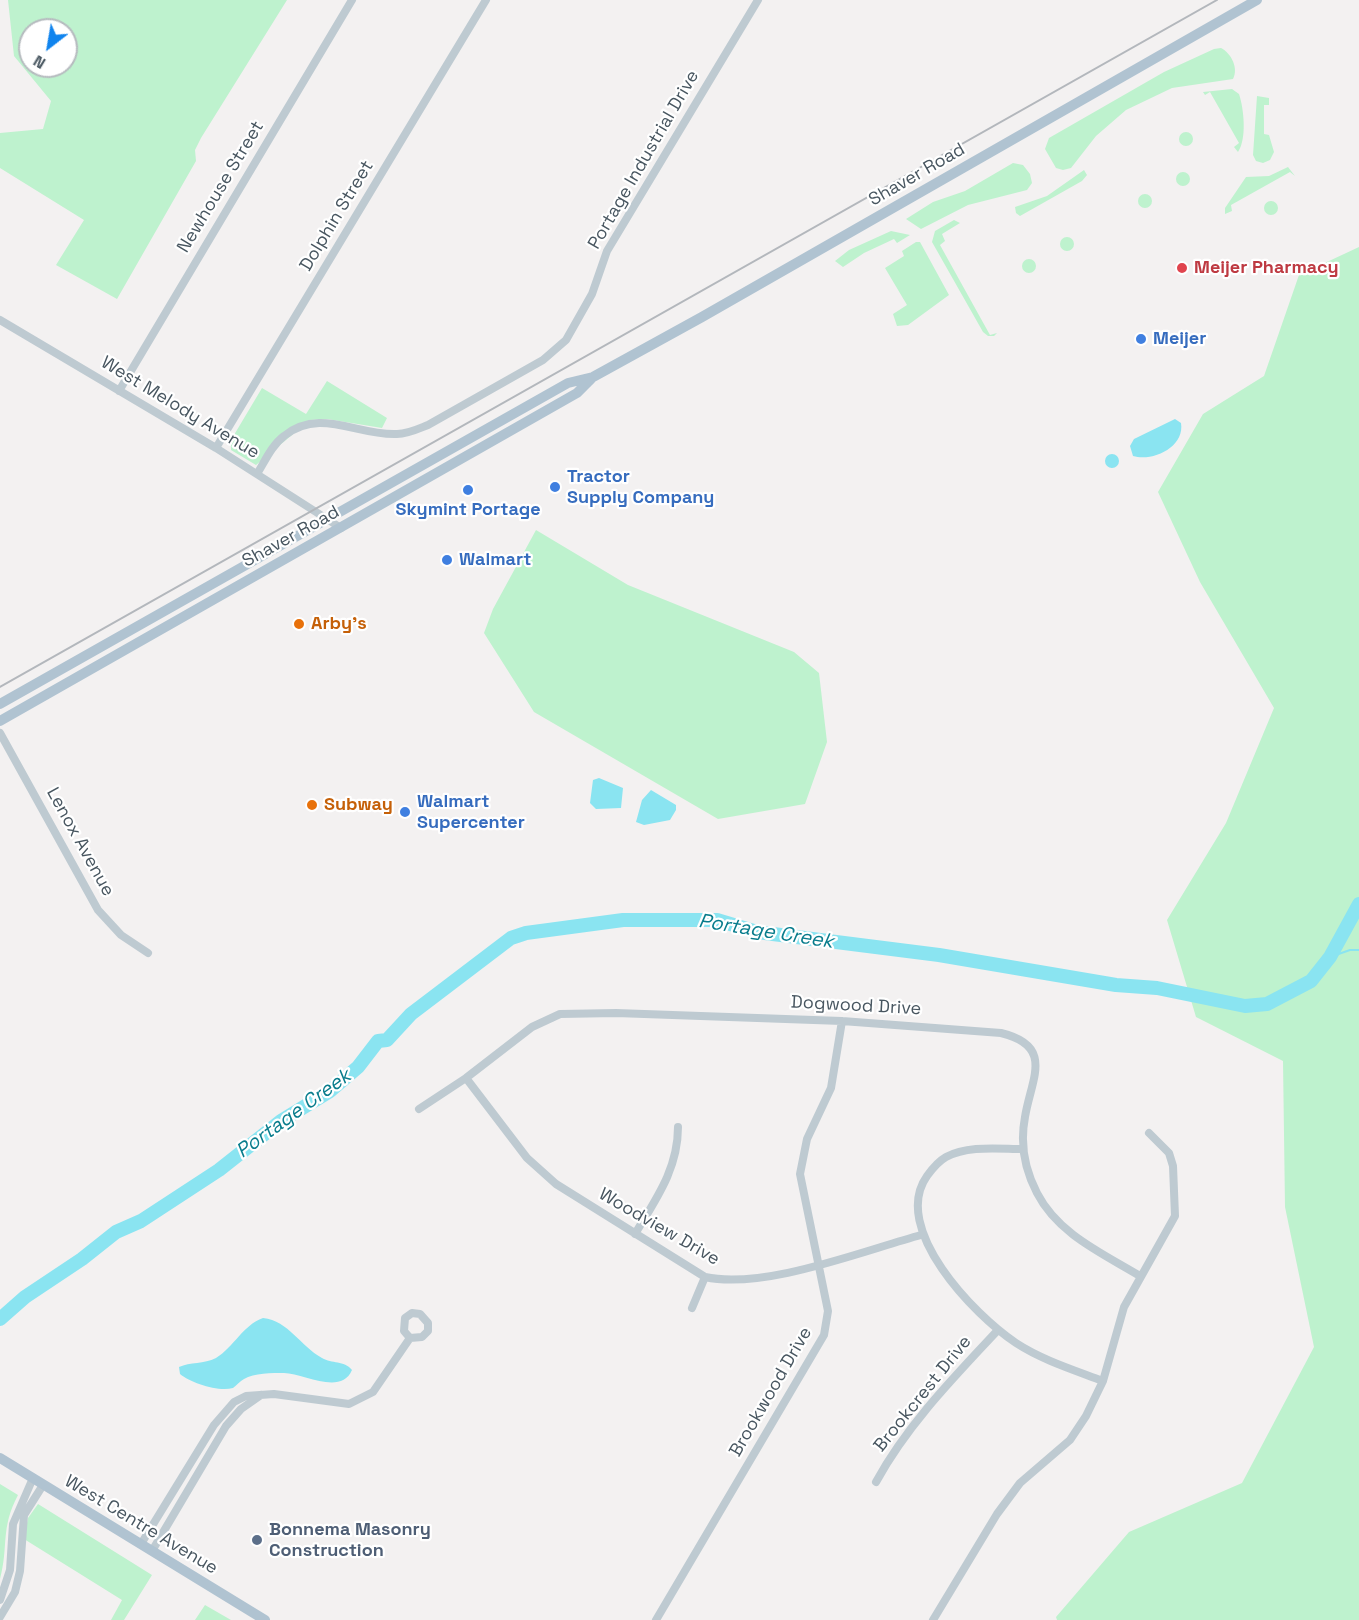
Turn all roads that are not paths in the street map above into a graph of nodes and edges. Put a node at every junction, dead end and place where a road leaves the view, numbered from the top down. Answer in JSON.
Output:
{"nodes":[{"id":1,"x":351,"y":0,"type":"edge"},
{"id":2,"x":486,"y":0,"type":"edge"},
{"id":3,"x":758,"y":0,"type":"edge"},
{"id":4,"x":1257,"y":0,"type":"edge"},
{"id":5,"x":0,"y":320,"type":"edge"},
{"id":6,"x":593,"y":377,"type":"junction"},
{"id":7,"x":119,"y":391,"type":"junction"},
{"id":8,"x":216,"y":448,"type":"junction"},
{"id":9,"x":257,"y":474,"type":"junction"},
{"id":10,"x":327,"y":519,"type":"junction"},
{"id":11,"x":341,"y":528,"type":"junction"},
{"id":12,"x":0,"y":704,"type":"edge"},
{"id":13,"x":0,"y":721,"type":"edge"},
{"id":14,"x":0,"y":733,"type":"edge"},
{"id":15,"x":148,"y":953,"type":"dead end"},
{"id":16,"x":842,"y":1021,"type":"junction"},
{"id":17,"x":466,"y":1078,"type":"junction"},
{"id":18,"x":419,"y":1109,"type":"dead end"},
{"id":19,"x":678,"y":1127,"type":"dead end"},
{"id":20,"x":1149,"y":1133,"type":"dead end"},
{"id":21,"x":1023,"y":1149,"type":"junction"},
{"id":22,"x":635,"y":1234,"type":"junction"},
{"id":23,"x":921,"y":1235,"type":"junction"},
{"id":24,"x":820,"y":1264,"type":"junction"},
{"id":25,"x":1140,"y":1275,"type":"junction"},
{"id":26,"x":705,"y":1277,"type":"junction"},
{"id":27,"x":692,"y":1308,"type":"dead end"},
{"id":28,"x":998,"y":1330,"type":"junction"},
{"id":29,"x":410,"y":1338,"type":"dead end"},
{"id":30,"x":1103,"y":1380,"type":"junction"},
{"id":31,"x":261,"y":1395,"type":"junction"},
{"id":32,"x":211,"y":1429,"type":"junction"},
{"id":33,"x":221,"y":1435,"type":"junction"},
{"id":34,"x":0,"y":1458,"type":"edge"},
{"id":35,"x":182,"y":1476,"type":"junction"},
{"id":36,"x":33,"y":1478,"type":"junction"},
{"id":37,"x":193,"y":1482,"type":"junction"},
{"id":38,"x":876,"y":1482,"type":"dead end"},
{"id":39,"x":43,"y":1485,"type":"junction"},
{"id":40,"x":141,"y":1544,"type":"junction"},
{"id":41,"x":152,"y":1551,"type":"junction"},
{"id":42,"x":7,"y":1580,"type":"junction"},
{"id":43,"x":17,"y":1583,"type":"junction"},
{"id":44,"x":0,"y":1600,"type":"edge"},
{"id":45,"x":0,"y":1617,"type":"edge"},
{"id":46,"x":265,"y":1620,"type":"edge"},
{"id":47,"x":656,"y":1620,"type":"edge"},
{"id":48,"x":933,"y":1620,"type":"edge"}],
"edges":[{"from":1,"to":7,"type":"street","name":"Newhouse Street"},
{"from":2,"to":8,"type":"street","name":"Dolphin Street"},
{"from":3,"to":9,"type":"street","name":"Portage Industrial Drive"},
{"from":4,"to":6,"type":"main road","name":"Shaver Road"},
{"from":5,"to":7,"type":"street","name":"West Melody Avenue"},
{"from":6,"to":10,"type":"main road","name":"Shaver Road"},
{"from":6,"to":11,"type":"main road","name":"Shaver Road"},
{"from":7,"to":8,"type":"street","name":"West Melody Avenue"},
{"from":8,"to":9,"type":"street","name":"West Melody Avenue"},
{"from":9,"to":10,"type":"street","name":"West Melody Avenue"},
{"from":10,"to":11,"type":"street","name":"West Melody Avenue"},
{"from":10,"to":12,"type":"main road","name":"Shaver Road"},
{"from":11,"to":13,"type":"main road","name":"Shaver Road"},
{"from":14,"to":15,"type":"street","name":"Lenox Avenue"},
{"from":16,"to":17,"type":"street","name":"Dogwood Drive"},
{"from":16,"to":21,"type":"street","name":"Dogwood Drive"},
{"from":16,"to":24,"type":"street","name":"Brookwood Drive"},
{"from":17,"to":18,"type":"street","name":"Dogwood Drive"},
{"from":17,"to":22,"type":"street","name":"Woodview Drive"},
{"from":19,"to":22,"type":"street"},
{"from":20,"to":25,"type":"street"},
{"from":21,"to":23,"type":"street"},
{"from":21,"to":25,"type":"street","name":"Dogwood Drive"},
{"from":22,"to":26,"type":"street","name":"Woodview Drive"},
{"from":23,"to":24,"type":"street","name":"Woodview Drive"},
{"from":23,"to":28,"type":"street"},
{"from":24,"to":26,"type":"street","name":"Woodview Drive"},
{"from":24,"to":47,"type":"street","name":"Brookwood Drive"},
{"from":25,"to":30,"type":"street"},
{"from":26,"to":27,"type":"street"},
{"from":28,"to":30,"type":"street"},
{"from":28,"to":38,"type":"street","name":"Brookcrest Drive"},
{"from":29,"to":31,"type":"street"},
{"from":30,"to":48,"type":"street"},
{"from":31,"to":32,"type":"street"},
{"from":31,"to":33,"type":"street"},
{"from":32,"to":33,"type":"street"},
{"from":32,"to":35,"type":"street"},
{"from":33,"to":37,"type":"street"},
{"from":34,"to":36,"type":"main road","name":"West Centre Avenue"},
{"from":35,"to":37,"type":"street"},
{"from":35,"to":40,"type":"street"},
{"from":36,"to":39,"type":"main road","name":"West Centre Avenue"},
{"from":36,"to":42,"type":"street"},
{"from":37,"to":41,"type":"street"},
{"from":39,"to":40,"type":"main road","name":"West Centre Avenue"},
{"from":39,"to":43,"type":"street"},
{"from":40,"to":41,"type":"main road","name":"West Centre Avenue"},
{"from":41,"to":46,"type":"main road","name":"West Centre Avenue"},
{"from":42,"to":43,"type":"street"},
{"from":42,"to":44,"type":"street"},
{"from":43,"to":45,"type":"street"}]}
